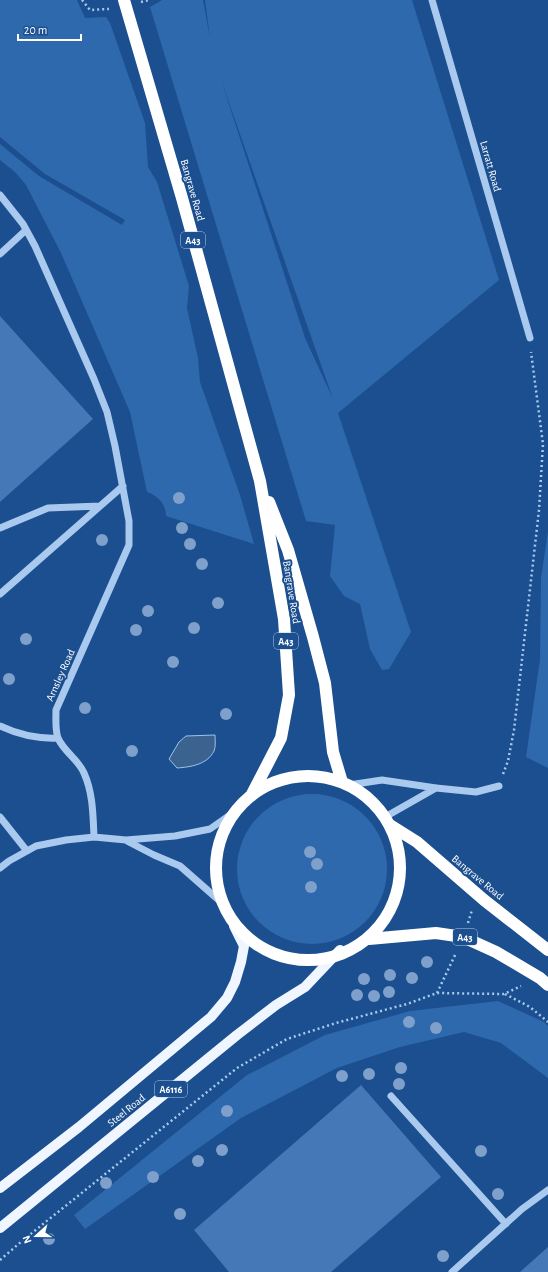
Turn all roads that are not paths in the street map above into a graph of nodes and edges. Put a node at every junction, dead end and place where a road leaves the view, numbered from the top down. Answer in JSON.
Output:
{"nodes":[{"id":1,"x":432,"y":0,"type":"edge"},
{"id":2,"x":125,"y":3,"type":"edge"},
{"id":3,"x":0,"y":195,"type":"edge"},
{"id":4,"x":26,"y":230,"type":"junction"},
{"id":5,"x":0,"y":254,"type":"edge"},
{"id":6,"x":530,"y":338,"type":"road end"},
{"id":7,"x":260,"y":481,"type":"junction"},
{"id":8,"x":123,"y":486,"type":"junction"},
{"id":9,"x":100,"y":506,"type":"junction"},
{"id":10,"x":0,"y":528,"type":"edge"},
{"id":11,"x":0,"y":594,"type":"edge"},
{"id":12,"x":0,"y":726,"type":"edge"},
{"id":13,"x":58,"y":738,"type":"junction"},
{"id":14,"x":345,"y":783,"type":"junction"},
{"id":15,"x":499,"y":786,"type":"road end"},
{"id":16,"x":436,"y":788,"type":"junction"},
{"id":17,"x":251,"y":796,"type":"junction"},
{"id":18,"x":237,"y":810,"type":"junction"},
{"id":19,"x":0,"y":817,"type":"edge"},
{"id":20,"x":388,"y":821,"type":"junction"},
{"id":21,"x":94,"y":837,"type":"junction"},
{"id":22,"x":126,"y":840,"type":"junction"},
{"id":23,"x":27,"y":851,"type":"junction"},
{"id":24,"x":0,"y":868,"type":"edge"},
{"id":25,"x":221,"y":902,"type":"junction"},
{"id":26,"x":234,"y":926,"type":"junction"},
{"id":27,"x":369,"y":939,"type":"junction"},
{"id":28,"x":340,"y":950,"type":"junction"},
{"id":29,"x":548,"y":950,"type":"edge"},
{"id":30,"x":544,"y":981,"type":"edge"},
{"id":31,"x":391,"y":1096,"type":"dead end"},
{"id":32,"x":0,"y":1188,"type":"edge"},
{"id":33,"x":548,"y":1190,"type":"edge"},
{"id":34,"x":506,"y":1224,"type":"junction"},
{"id":35,"x":0,"y":1228,"type":"edge"},
{"id":36,"x":452,"y":1272,"type":"edge"}],
"edges":[{"from":1,"to":6,"type":"street","name":"Larratt Road"},
{"from":2,"to":7,"type":"highway","name":"Bangrave Road","number":"A43"},
{"from":3,"to":4,"type":"street"},
{"from":4,"to":5,"type":"street"},
{"from":4,"to":8,"type":"street"},
{"from":7,"to":14,"type":"highway","name":"Bangrave Road","number":"A43"},
{"from":7,"to":17,"type":"highway","name":"Bangrave Road","number":"A43"},
{"from":8,"to":9,"type":"street"},
{"from":8,"to":13,"type":"street","name":"Arnsley Road"},
{"from":9,"to":10,"type":"street"},
{"from":9,"to":11,"type":"street"},
{"from":12,"to":13,"type":"street"},
{"from":13,"to":21,"type":"street"},
{"from":14,"to":16,"type":"street"},
{"from":14,"to":17,"type":"highway","number":"A43"},
{"from":14,"to":20,"type":"highway","number":"A43"},
{"from":15,"to":16,"type":"street"},
{"from":16,"to":20,"type":"street"},
{"from":17,"to":18,"type":"highway","number":"A43"},
{"from":18,"to":22,"type":"street"},
{"from":18,"to":25,"type":"highway","number":"A43"},
{"from":19,"to":23,"type":"street"},
{"from":20,"to":27,"type":"highway","number":"A43"},
{"from":20,"to":29,"type":"highway","name":"Bangrave Road","number":"A43"},
{"from":21,"to":22,"type":"street"},
{"from":21,"to":23,"type":"street"},
{"from":22,"to":25,"type":"street"},
{"from":23,"to":24,"type":"street"},
{"from":25,"to":26,"type":"highway","number":"A43"},
{"from":26,"to":28,"type":"highway","number":"A43"},
{"from":26,"to":32,"type":"main road","name":"Steel Road","number":"A6116"},
{"from":27,"to":28,"type":"highway","number":"A43"},
{"from":27,"to":30,"type":"highway","number":"A43"},
{"from":28,"to":35,"type":"main road","name":"Steel Road","number":"A6116"},
{"from":31,"to":34,"type":"street"},
{"from":33,"to":34,"type":"street"},
{"from":34,"to":36,"type":"street"}]}
